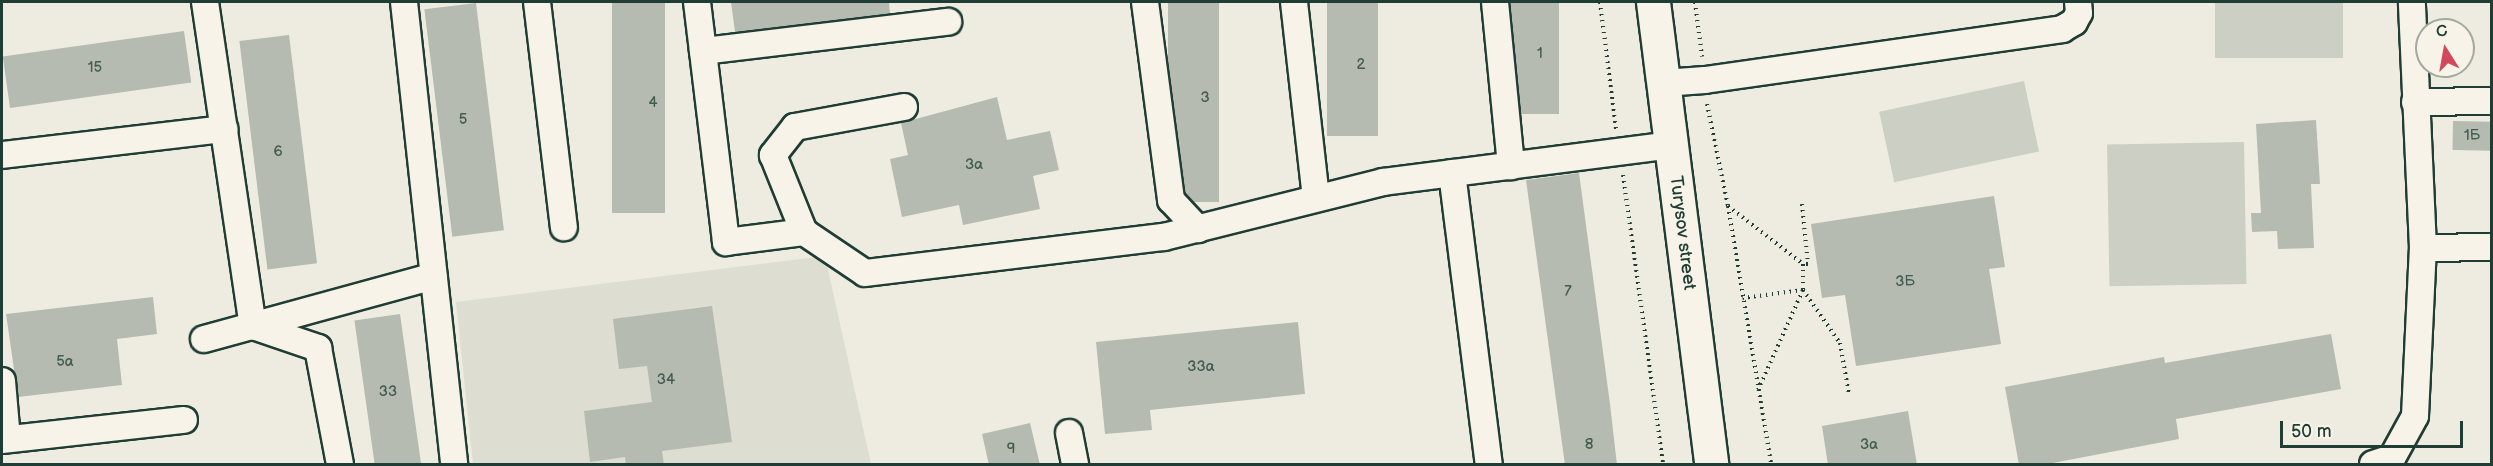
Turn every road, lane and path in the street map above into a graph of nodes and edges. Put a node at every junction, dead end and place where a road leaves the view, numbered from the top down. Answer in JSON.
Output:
{"nodes":[{"id":1,"x":205,"y":2,"type":"edge"},
{"id":2,"x":404,"y":2,"type":"edge"},
{"id":3,"x":537,"y":2,"type":"edge"},
{"id":4,"x":697,"y":2,"type":"edge"},
{"id":5,"x":1144,"y":2,"type":"edge"},
{"id":6,"x":1294,"y":2,"type":"edge"},
{"id":7,"x":1495,"y":2,"type":"edge"},
{"id":8,"x":1600,"y":2,"type":"edge"},
{"id":9,"x":1653,"y":2,"type":"edge"},
{"id":10,"x":1695,"y":2,"type":"edge"},
{"id":11,"x":2078,"y":2,"type":"edge"},
{"id":12,"x":2412,"y":2,"type":"edge"},
{"id":13,"x":948,"y":22,"type":"dead end"},
{"id":14,"x":703,"y":51,"type":"junction"},
{"id":15,"x":1704,"y":80,"type":"junction"},
{"id":16,"x":1663,"y":83,"type":"junction"},
{"id":17,"x":2492,"y":101,"type":"edge"},
{"id":18,"x":2415,"y":102,"type":"junction"},
{"id":19,"x":904,"y":107,"type":"dead end"},
{"id":20,"x":224,"y":129,"type":"junction"},
{"id":21,"x":1617,"y":132,"type":"dead end"},
{"id":22,"x":1671,"y":145,"type":"junction"},
{"id":23,"x":2,"y":155,"type":"edge"},
{"id":24,"x":1511,"y":166,"type":"junction"},
{"id":25,"x":1622,"y":168,"type":"dead end"},
{"id":26,"x":1452,"y":173,"type":"junction"},
{"id":27,"x":1316,"y":198,"type":"junction"},
{"id":28,"x":1802,"y":204,"type":"dead end"},
{"id":29,"x":1728,"y":206,"type":"junction"},
{"id":30,"x":564,"y":227,"type":"dead end"},
{"id":31,"x":1198,"y":229,"type":"junction"},
{"id":32,"x":804,"y":232,"type":"junction"},
{"id":33,"x":2492,"y":247,"type":"edge"},
{"id":34,"x":2423,"y":248,"type":"junction"},
{"id":35,"x":1803,"y":264,"type":"junction"},
{"id":36,"x":434,"y":276,"type":"junction"},
{"id":37,"x":1803,"y":290,"type":"junction"},
{"id":38,"x":1743,"y":298,"type":"junction"},
{"id":39,"x":254,"y":326,"type":"junction"},
{"id":40,"x":204,"y":339,"type":"dead end"},
{"id":41,"x":2,"y":381,"type":"edge"},
{"id":42,"x":1757,"y":390,"type":"junction"},
{"id":43,"x":1849,"y":394,"type":"dead end"},
{"id":44,"x":183,"y":420,"type":"dead end"},
{"id":45,"x":1069,"y":433,"type":"dead end"},
{"id":46,"x":4,"y":440,"type":"edge"},
{"id":47,"x":340,"y":465,"type":"edge"},
{"id":48,"x":454,"y":465,"type":"edge"},
{"id":49,"x":1075,"y":465,"type":"edge"},
{"id":50,"x":1488,"y":465,"type":"edge"},
{"id":51,"x":1663,"y":465,"type":"edge"},
{"id":52,"x":1712,"y":465,"type":"edge"},
{"id":53,"x":1771,"y":465,"type":"edge"},
{"id":54,"x":2373,"y":465,"type":"edge"}],
"edges":[{"from":1,"to":20,"type":"street"},
{"from":2,"to":36,"type":"street"},
{"from":3,"to":30,"type":"street"},
{"from":4,"to":14,"type":"street"},
{"from":5,"to":31,"type":"street"},
{"from":6,"to":27,"type":"street"},
{"from":7,"to":24,"type":"street"},
{"from":8,"to":21,"type":"path"},
{"from":9,"to":16,"type":"main road","name":"Turysov street"},
{"from":10,"to":15,"type":"path"},
{"from":11,"to":15,"type":"street"},
{"from":12,"to":18,"type":"street"},
{"from":13,"to":14,"type":"street"},
{"from":14,"to":32,"type":"street"},
{"from":15,"to":16,"type":"street"},
{"from":15,"to":29,"type":"path"},
{"from":16,"to":22,"type":"main road","name":"Turysov street"},
{"from":17,"to":18,"type":"street"},
{"from":18,"to":34,"type":"street"},
{"from":19,"to":32,"type":"street"},
{"from":20,"to":23,"type":"street"},
{"from":20,"to":39,"type":"street"},
{"from":22,"to":24,"type":"street"},
{"from":22,"to":52,"type":"main road","name":"Turysov street"},
{"from":24,"to":26,"type":"street"},
{"from":25,"to":51,"type":"path"},
{"from":26,"to":27,"type":"street"},
{"from":26,"to":50,"type":"street"},
{"from":27,"to":31,"type":"street"},
{"from":28,"to":35,"type":"path"},
{"from":29,"to":35,"type":"path"},
{"from":29,"to":38,"type":"path"},
{"from":31,"to":32,"type":"street"},
{"from":33,"to":34,"type":"street"},
{"from":34,"to":54,"type":"street"},
{"from":35,"to":37,"type":"path"},
{"from":36,"to":39,"type":"street"},
{"from":36,"to":48,"type":"street"},
{"from":37,"to":38,"type":"path"},
{"from":37,"to":42,"type":"path"},
{"from":37,"to":43,"type":"path"},
{"from":38,"to":42,"type":"path"},
{"from":39,"to":40,"type":"street"},
{"from":39,"to":47,"type":"street"},
{"from":41,"to":46,"type":"street"},
{"from":42,"to":53,"type":"path"},
{"from":44,"to":46,"type":"street"},
{"from":45,"to":49,"type":"street"}]}
